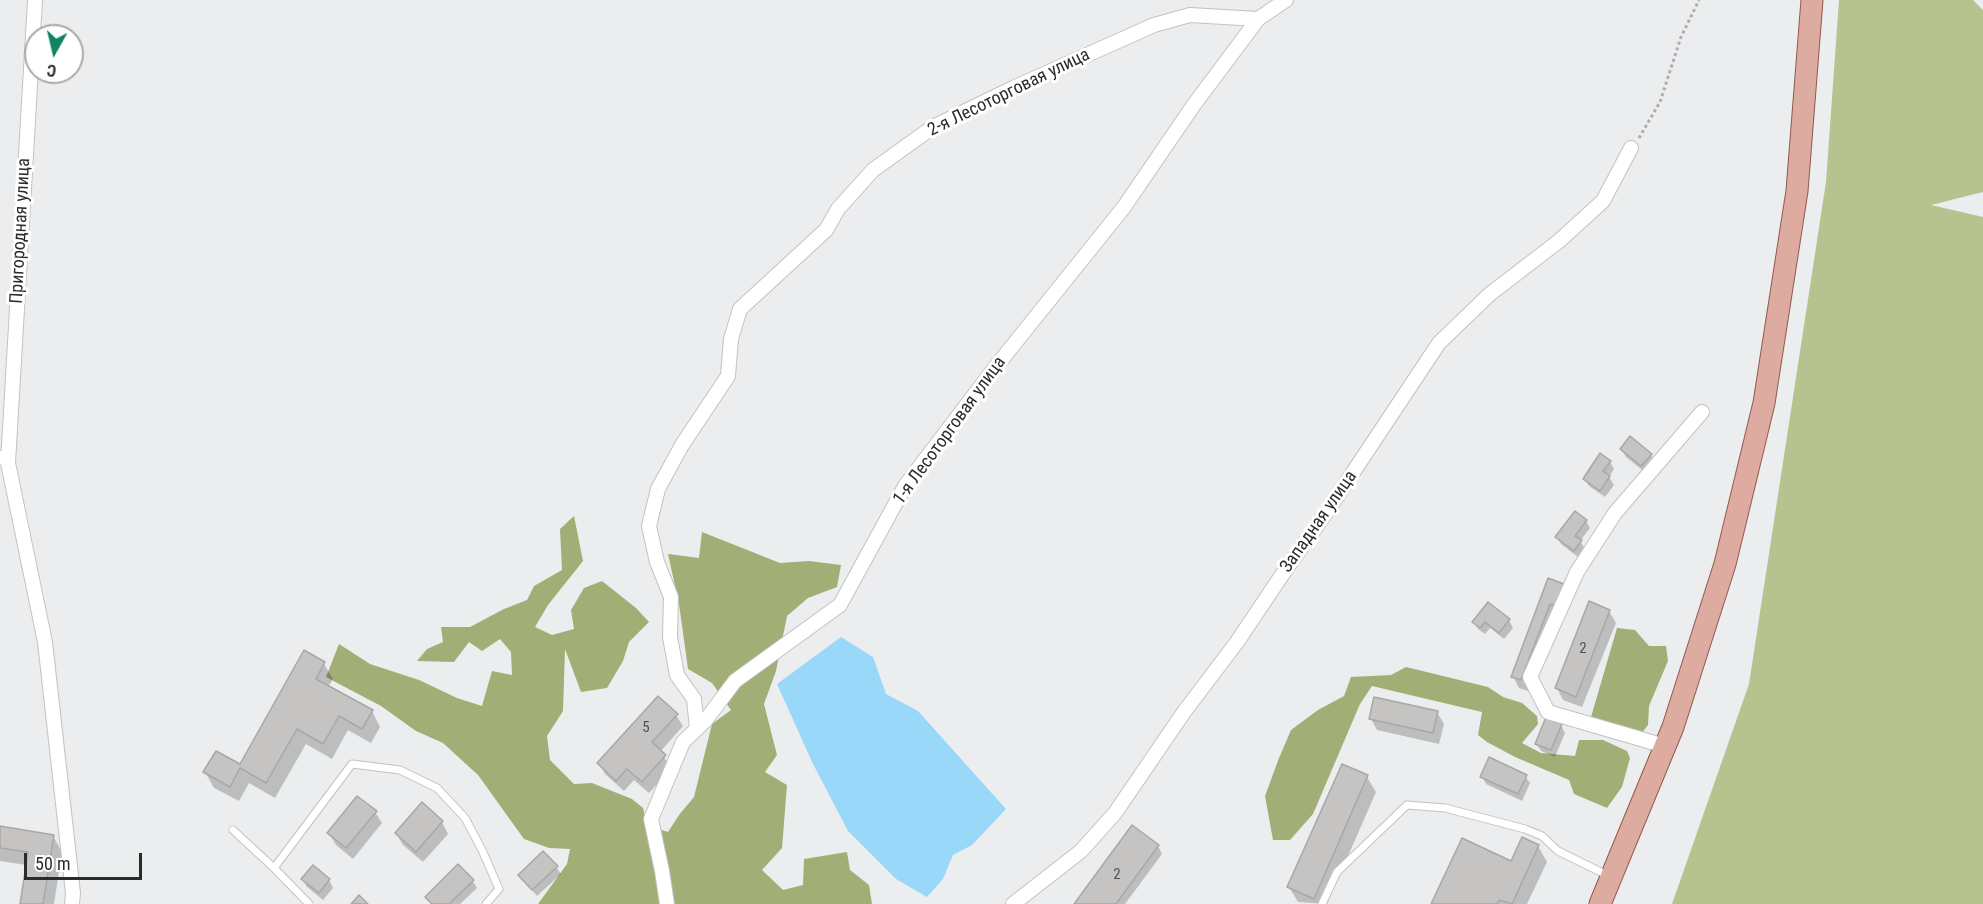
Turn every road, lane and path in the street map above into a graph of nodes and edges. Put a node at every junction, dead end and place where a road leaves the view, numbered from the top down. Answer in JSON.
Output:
{"nodes":[{"id":1,"x":35,"y":0,"type":"edge"},
{"id":2,"x":1286,"y":0,"type":"edge"},
{"id":3,"x":1699,"y":0,"type":"edge"},
{"id":4,"x":1812,"y":0,"type":"edge"},
{"id":5,"x":1258,"y":19,"type":"junction"},
{"id":6,"x":1631,"y":148,"type":"joint"},
{"id":7,"x":1702,"y":412,"type":"dead end"},
{"id":8,"x":4,"y":457,"type":"edge"},
{"id":9,"x":697,"y":728,"type":"junction"},
{"id":10,"x":1665,"y":746,"type":"junction"},
{"id":11,"x":232,"y":830,"type":"dead end"},
{"id":12,"x":274,"y":868,"type":"junction"},
{"id":13,"x":1611,"y":877,"type":"junction"},
{"id":14,"x":72,"y":904,"type":"edge"},
{"id":15,"x":309,"y":904,"type":"edge"},
{"id":16,"x":486,"y":904,"type":"edge"},
{"id":17,"x":667,"y":904,"type":"edge"},
{"id":18,"x":1013,"y":904,"type":"edge"},
{"id":19,"x":1322,"y":904,"type":"edge"},
{"id":20,"x":1600,"y":904,"type":"edge"}],
"edges":[{"from":1,"to":8,"type":"street","name":"Пригородная улица"},
{"from":2,"to":5,"type":"street"},
{"from":3,"to":6,"type":"path"},
{"from":4,"to":10,"type":"main road"},
{"from":5,"to":9,"type":"street","name":"1-я Лесоторговая улица"},
{"from":5,"to":9,"type":"street","name":"2-я Лесоторговая улица"},
{"from":6,"to":18,"type":"street","name":"Западная улица"},
{"from":7,"to":10,"type":"street"},
{"from":8,"to":14,"type":"street","name":"Пригородная улица"},
{"from":9,"to":17,"type":"street","name":"1-я Лесоторговая улица"},
{"from":10,"to":13,"type":"main road"},
{"from":11,"to":12,"type":"lane"},
{"from":12,"to":15,"type":"lane"},
{"from":12,"to":16,"type":"lane"},
{"from":13,"to":19,"type":"lane"},
{"from":13,"to":20,"type":"main road"}]}
